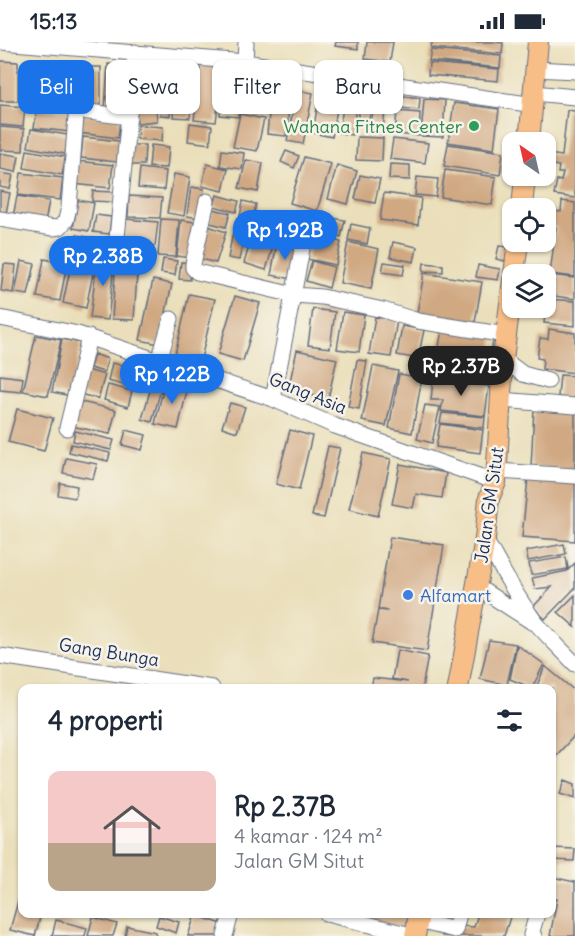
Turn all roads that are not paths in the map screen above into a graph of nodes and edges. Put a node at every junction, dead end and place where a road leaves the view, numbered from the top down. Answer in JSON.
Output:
{"nodes":[{"id":1,"x":2,"y":42,"type":"edge"},
{"id":2,"x":246,"y":42,"type":"edge"},
{"id":3,"x":538,"y":42,"type":"edge"},
{"id":4,"x":135,"y":52,"type":"junction"},
{"id":5,"x":223,"y":60,"type":"edge"},
{"id":6,"x":245,"y":60,"type":"edge"},
{"id":7,"x":302,"y":69,"type":"edge"},
{"id":8,"x":535,"y":69,"type":"junction"},
{"id":9,"x":575,"y":71,"type":"edge"},
{"id":10,"x":575,"y":97,"type":"edge"},
{"id":11,"x":534,"y":99,"type":"junction"},
{"id":12,"x":129,"y":117,"type":"junction"},
{"id":13,"x":530,"y":132,"type":"edge"},
{"id":14,"x":207,"y":201,"type":"dead end"},
{"id":15,"x":0,"y":219,"type":"edge"},
{"id":16,"x":117,"y":238,"type":"dead end"},
{"id":17,"x":303,"y":244,"type":"dead end"},
{"id":18,"x":294,"y":295,"type":"junction"},
{"id":19,"x":0,"y":318,"type":"edge"},
{"id":20,"x":171,"y":318,"type":"dead end"},
{"id":21,"x":508,"y":318,"type":"edge"},
{"id":22,"x":506,"y":335,"type":"junction"},
{"id":23,"x":89,"y":337,"type":"junction"},
{"id":24,"x":503,"y":359,"type":"junction"},
{"id":25,"x":159,"y":361,"type":"junction"},
{"id":26,"x":548,"y":381,"type":"dead end"},
{"id":27,"x":273,"y":399,"type":"junction"},
{"id":28,"x":501,"y":400,"type":"junction"},
{"id":29,"x":575,"y":406,"type":"edge"},
{"id":30,"x":67,"y":428,"type":"dead end"},
{"id":31,"x":575,"y":476,"type":"edge"},
{"id":32,"x":496,"y":477,"type":"junction"},
{"id":33,"x":485,"y":539,"type":"junction"},
{"id":34,"x":476,"y":586,"type":"junction"},
{"id":35,"x":538,"y":624,"type":"junction"},
{"id":36,"x":0,"y":656,"type":"edge"},
{"id":37,"x":575,"y":664,"type":"edge"},
{"id":38,"x":186,"y":684,"type":"edge"},
{"id":39,"x":459,"y":684,"type":"edge"},
{"id":40,"x":230,"y":918,"type":"edge"},
{"id":41,"x":355,"y":918,"type":"edge"},
{"id":42,"x":458,"y":918,"type":"edge"},
{"id":43,"x":536,"y":918,"type":"edge"},
{"id":44,"x":417,"y":927,"type":"edge"},
{"id":45,"x":225,"y":936,"type":"edge"},
{"id":46,"x":534,"y":936,"type":"edge"}],
"edges":[{"from":1,"to":4,"type":"street"},
{"from":2,"to":6,"type":"street"},
{"from":3,"to":8,"type":"main road"},
{"from":4,"to":5,"type":"street"},
{"from":4,"to":12,"type":"street"},
{"from":7,"to":11,"type":"street"},
{"from":8,"to":9,"type":"street"},
{"from":8,"to":11,"type":"main road"},
{"from":10,"to":11,"type":"street"},
{"from":11,"to":13,"type":"main road"},
{"from":12,"to":15,"type":"street"},
{"from":12,"to":16,"type":"street"},
{"from":14,"to":18,"type":"street"},
{"from":17,"to":18,"type":"street"},
{"from":18,"to":22,"type":"street"},
{"from":18,"to":27,"type":"street"},
{"from":19,"to":23,"type":"street","name":"Gang Asia"},
{"from":20,"to":25,"type":"street"},
{"from":21,"to":22,"type":"main road","name":"Jalan GM Situt"},
{"from":22,"to":24,"type":"main road","name":"Jalan GM Situt"},
{"from":23,"to":25,"type":"street","name":"Gang Asia"},
{"from":23,"to":30,"type":"street"},
{"from":24,"to":26,"type":"street"},
{"from":24,"to":28,"type":"main road","name":"Jalan GM Situt"},
{"from":25,"to":27,"type":"street","name":"Gang Asia"},
{"from":27,"to":32,"type":"street","name":"Gang Asia"},
{"from":28,"to":29,"type":"street"},
{"from":28,"to":32,"type":"main road","name":"Jalan GM Situt"},
{"from":31,"to":32,"type":"street","name":"Gang Asia"},
{"from":32,"to":33,"type":"main road","name":"Jalan GM Situt"},
{"from":33,"to":34,"type":"main road","name":"Jalan GM Situt"},
{"from":33,"to":35,"type":"street"},
{"from":34,"to":35,"type":"street"},
{"from":34,"to":39,"type":"main road","name":"Jalan GM Situt"},
{"from":35,"to":37,"type":"street"},
{"from":36,"to":38,"type":"street","name":"Gang Bunga"},
{"from":40,"to":45,"type":"street"},
{"from":41,"to":44,"type":"street"},
{"from":42,"to":44,"type":"street"},
{"from":43,"to":46,"type":"street"}]}
